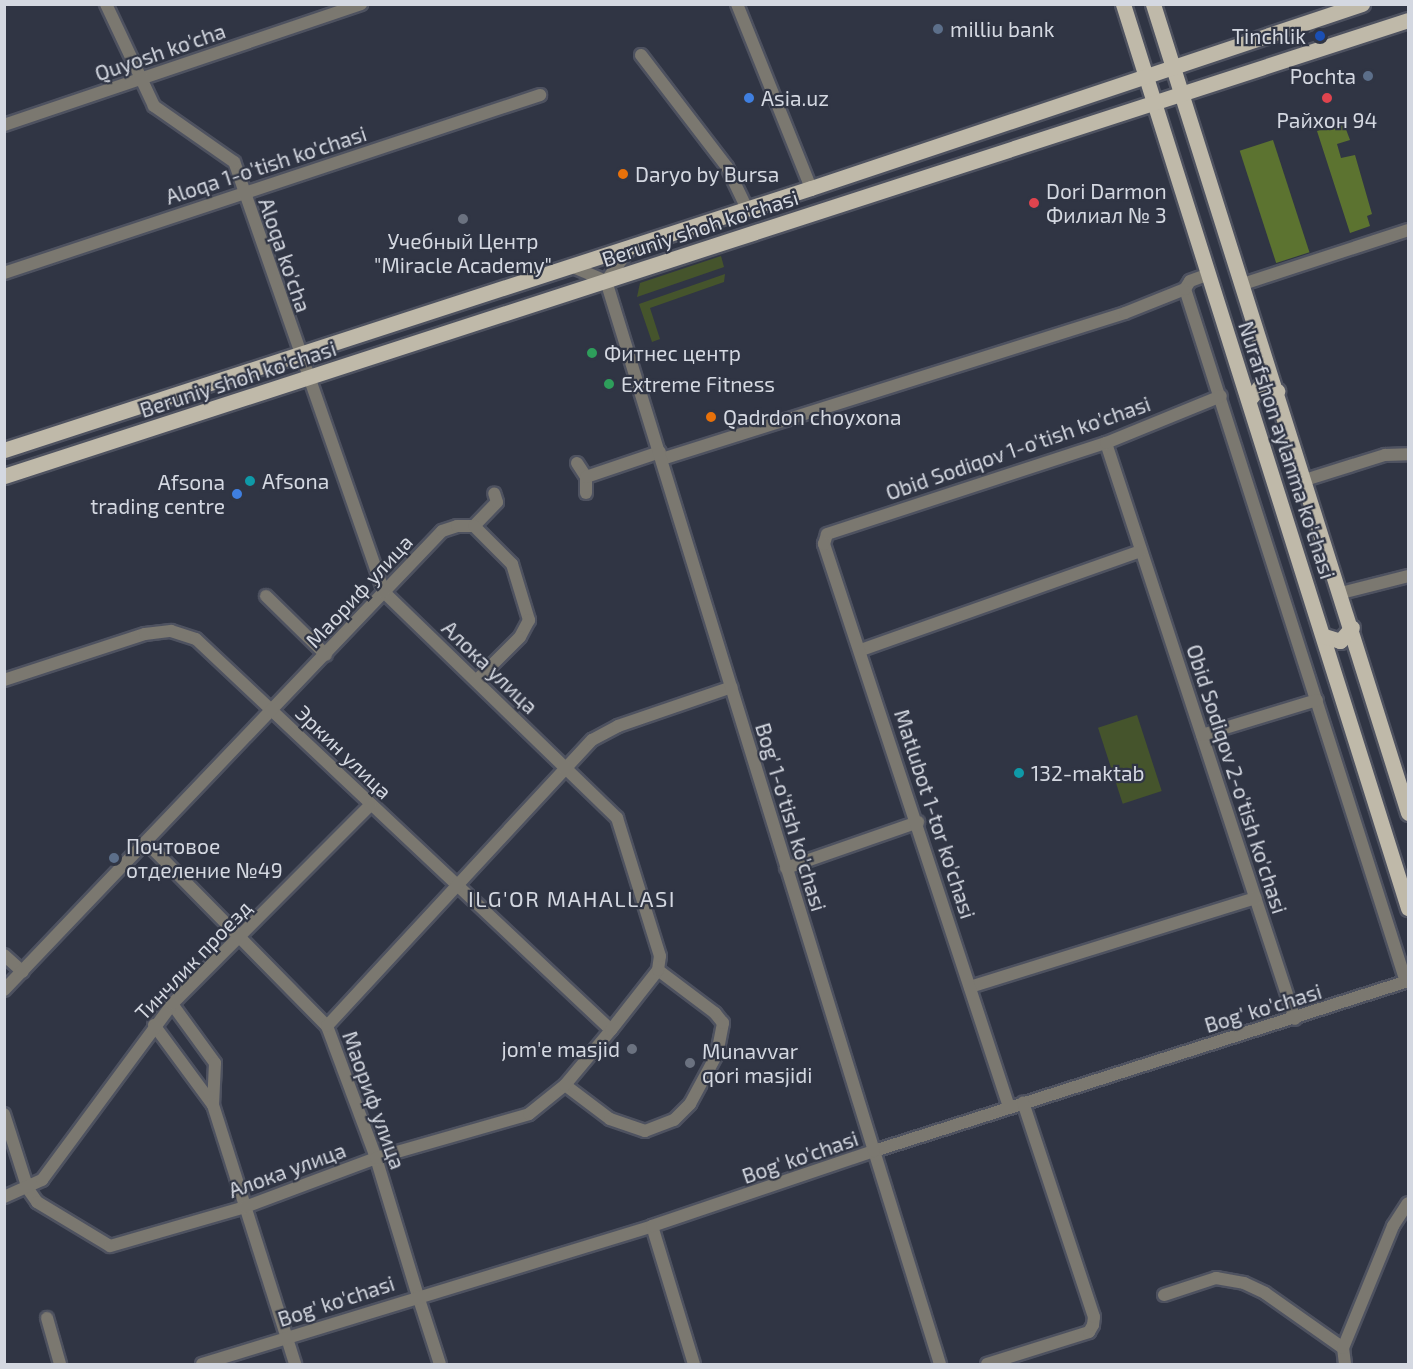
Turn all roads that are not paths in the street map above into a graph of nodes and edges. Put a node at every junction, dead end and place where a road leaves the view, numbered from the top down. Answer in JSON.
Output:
{"nodes":[{"id":1,"x":106,"y":4,"type":"edge"},
{"id":2,"x":361,"y":4,"type":"edge"},
{"id":3,"x":737,"y":4,"type":"edge"},
{"id":4,"x":1123,"y":4,"type":"edge"},
{"id":5,"x":1153,"y":4,"type":"edge"},
{"id":6,"x":1362,"y":4,"type":"edge"},
{"id":7,"x":1408,"y":20,"type":"edge"},
{"id":8,"x":641,"y":55,"type":"dead end"},
{"id":9,"x":1172,"y":65,"type":"junction"},
{"id":10,"x":1145,"y":74,"type":"junction"},
{"id":11,"x":142,"y":79,"type":"junction"},
{"id":12,"x":1181,"y":93,"type":"junction"},
{"id":13,"x":540,"y":95,"type":"dead end"},
{"id":14,"x":1154,"y":102,"type":"junction"},
{"id":15,"x":4,"y":125,"type":"edge"},
{"id":16,"x":811,"y":189,"type":"junction"},
{"id":17,"x":244,"y":193,"type":"junction"},
{"id":18,"x":747,"y":209,"type":"junction"},
{"id":19,"x":1408,"y":230,"type":"edge"},
{"id":20,"x":631,"y":247,"type":"junction"},
{"id":21,"x":570,"y":266,"type":"junction"},
{"id":22,"x":4,"y":273,"type":"edge"},
{"id":23,"x":1209,"y":274,"type":"junction"},
{"id":24,"x":606,"y":281,"type":"junction"},
{"id":25,"x":1243,"y":284,"type":"junction"},
{"id":26,"x":1185,"y":289,"type":"junction"},
{"id":27,"x":298,"y":355,"type":"junction"},
{"id":28,"x":309,"y":378,"type":"junction"},
{"id":29,"x":1277,"y":391,"type":"junction"},
{"id":30,"x":1221,"y":396,"type":"junction"},
{"id":31,"x":1249,"y":400,"type":"junction"},
{"id":32,"x":1106,"y":443,"type":"junction"},
{"id":33,"x":4,"y":450,"type":"edge"},
{"id":34,"x":1408,"y":454,"type":"edge"},
{"id":35,"x":661,"y":456,"type":"junction"},
{"id":36,"x":577,"y":463,"type":"dead end"},
{"id":37,"x":4,"y":477,"type":"edge"},
{"id":38,"x":586,"y":477,"type":"junction"},
{"id":39,"x":1305,"y":480,"type":"junction"},
{"id":40,"x":494,"y":493,"type":"dead end"},
{"id":41,"x":586,"y":493,"type":"dead end"},
{"id":42,"x":474,"y":526,"type":"junction"},
{"id":43,"x":827,"y":534,"type":"joint"},
{"id":44,"x":1141,"y":551,"type":"junction"},
{"id":45,"x":1408,"y":576,"type":"edge"},
{"id":46,"x":384,"y":592,"type":"junction"},
{"id":47,"x":1341,"y":593,"type":"junction"},
{"id":48,"x":266,"y":596,"type":"dead end"},
{"id":49,"x":1352,"y":627,"type":"junction"},
{"id":50,"x":1324,"y":636,"type":"junction"},
{"id":51,"x":861,"y":650,"type":"junction"},
{"id":52,"x":326,"y":655,"type":"junction"},
{"id":53,"x":4,"y":681,"type":"edge"},
{"id":54,"x":476,"y":681,"type":"junction"},
{"id":55,"x":732,"y":687,"type":"junction"},
{"id":56,"x":1317,"y":700,"type":"junction"},
{"id":57,"x":273,"y":711,"type":"junction"},
{"id":58,"x":1202,"y":735,"type":"junction"},
{"id":59,"x":565,"y":768,"type":"junction"},
{"id":60,"x":370,"y":805,"type":"junction"},
{"id":61,"x":1408,"y":813,"type":"edge"},
{"id":62,"x":918,"y":822,"type":"junction"},
{"id":63,"x":147,"y":843,"type":"junction"},
{"id":64,"x":786,"y":868,"type":"junction"},
{"id":65,"x":457,"y":886,"type":"junction"},
{"id":66,"x":1255,"y":898,"type":"junction"},
{"id":67,"x":1408,"y":908,"type":"edge"},
{"id":68,"x":240,"y":939,"type":"junction"},
{"id":69,"x":4,"y":955,"type":"edge"},
{"id":70,"x":658,"y":970,"type":"junction"},
{"id":71,"x":23,"y":972,"type":"junction"},
{"id":72,"x":1407,"y":982,"type":"edge"},
{"id":73,"x":970,"y":987,"type":"junction"},
{"id":74,"x":4,"y":990,"type":"edge"},
{"id":75,"x":172,"y":1004,"type":"junction"},
{"id":76,"x":1295,"y":1019,"type":"junction"},
{"id":77,"x":154,"y":1025,"type":"junction"},
{"id":78,"x":327,"y":1026,"type":"junction"},
{"id":79,"x":611,"y":1030,"type":"junction"},
{"id":80,"x":565,"y":1085,"type":"junction"},
{"id":81,"x":1023,"y":1102,"type":"junction"},
{"id":82,"x":213,"y":1105,"type":"junction"},
{"id":83,"x":1008,"y":1107,"type":"junction"},
{"id":84,"x":4,"y":1114,"type":"edge"},
{"id":85,"x":874,"y":1151,"type":"junction"},
{"id":86,"x":376,"y":1158,"type":"junction"},
{"id":87,"x":28,"y":1189,"type":"junction"},
{"id":88,"x":4,"y":1197,"type":"edge"},
{"id":89,"x":1408,"y":1203,"type":"edge"},
{"id":90,"x":245,"y":1207,"type":"junction"},
{"id":91,"x":652,"y":1226,"type":"junction"},
{"id":92,"x":1164,"y":1295,"type":"dead end"},
{"id":93,"x":418,"y":1296,"type":"junction"},
{"id":94,"x":46,"y":1318,"type":"dead end"},
{"id":95,"x":286,"y":1337,"type":"junction"},
{"id":96,"x":1343,"y":1348,"type":"junction"},
{"id":97,"x":60,"y":1365,"type":"edge"},
{"id":98,"x":202,"y":1365,"type":"edge"},
{"id":99,"x":295,"y":1365,"type":"edge"},
{"id":100,"x":440,"y":1365,"type":"edge"},
{"id":101,"x":694,"y":1365,"type":"edge"},
{"id":102,"x":940,"y":1365,"type":"edge"},
{"id":103,"x":987,"y":1365,"type":"edge"},
{"id":104,"x":1345,"y":1365,"type":"edge"}],
"edges":[{"from":1,"to":11,"type":"street","name":"Aloqa ko'cha"},
{"from":2,"to":11,"type":"street","name":"Quyosh ko'cha"},
{"from":3,"to":16,"type":"street"},
{"from":4,"to":10,"type":"main road","name":"Nurafshon aylanma ko'chasi"},
{"from":5,"to":9,"type":"main road","name":"Nurafshon aylanma ko'chasi"},
{"from":6,"to":9,"type":"main road","name":"Beruniy shoh ko'chasi"},
{"from":7,"to":12,"type":"main road","name":"Beruniy shoh ko'chasi"},
{"from":8,"to":18,"type":"street"},
{"from":9,"to":10,"type":"main road","name":"Beruniy shoh ko'chasi"},
{"from":9,"to":12,"type":"main road","name":"Nurafshon aylanma ko'chasi"},
{"from":10,"to":14,"type":"main road","name":"Nurafshon aylanma ko'chasi"},
{"from":10,"to":16,"type":"main road","name":"Beruniy shoh ko'chasi"},
{"from":11,"to":15,"type":"street","name":"Quyosh ko'cha"},
{"from":11,"to":17,"type":"street","name":"Aloqa ko'cha"},
{"from":12,"to":14,"type":"main road","name":"Beruniy shoh ko'chasi"},
{"from":12,"to":25,"type":"main road","name":"Nurafshon aylanma ko'chasi"},
{"from":13,"to":17,"type":"street","name":"Aloqa 1-o'tish ko'chasi"},
{"from":14,"to":23,"type":"main road","name":"Nurafshon aylanma ko'chasi"},
{"from":14,"to":24,"type":"main road","name":"Beruniy shoh ko'chasi"},
{"from":16,"to":18,"type":"main road","name":"Beruniy shoh ko'chasi"},
{"from":17,"to":22,"type":"street","name":"Aloqa 1-o'tish ko'chasi"},
{"from":17,"to":27,"type":"street","name":"Aloqa ko'cha"},
{"from":18,"to":20,"type":"main road","name":"Beruniy shoh ko'chasi"},
{"from":19,"to":25,"type":"street"},
{"from":20,"to":21,"type":"main road","name":"Beruniy shoh ko'chasi"},
{"from":20,"to":24,"type":"street"},
{"from":21,"to":24,"type":"street"},
{"from":21,"to":27,"type":"main road","name":"Beruniy shoh ko'chasi"},
{"from":23,"to":26,"type":"street"},
{"from":23,"to":31,"type":"main road","name":"Nurafshon aylanma ko'chasi"},
{"from":24,"to":28,"type":"main road","name":"Beruniy shoh ko'chasi"},
{"from":24,"to":35,"type":"street","name":"Bog' 1-o'tish ko'chasi"},
{"from":25,"to":29,"type":"main road","name":"Nurafshon aylanma ko'chasi"},
{"from":26,"to":30,"type":"street"},
{"from":26,"to":35,"type":"street"},
{"from":27,"to":28,"type":"street","name":"Aloqa ko'cha"},
{"from":27,"to":33,"type":"main road","name":"Beruniy shoh ko'chasi"},
{"from":28,"to":37,"type":"main road","name":"Beruniy shoh ko'chasi"},
{"from":28,"to":46,"type":"street","name":"Алока улица"},
{"from":29,"to":31,"type":"main road"},
{"from":29,"to":39,"type":"main road","name":"Nurafshon aylanma ko'chasi"},
{"from":30,"to":32,"type":"street","name":"Obid Sodiqov 1-o'tish ko'chasi"},
{"from":30,"to":56,"type":"street"},
{"from":31,"to":50,"type":"main road","name":"Nurafshon aylanma ko'chasi"},
{"from":32,"to":43,"type":"street","name":"Obid Sodiqov 1-o'tish ko'chasi"},
{"from":32,"to":44,"type":"street","name":"Obid Sodiqov 2-o'tish ko'chasi"},
{"from":34,"to":39,"type":"street"},
{"from":35,"to":38,"type":"street"},
{"from":35,"to":55,"type":"street","name":"Bog' 1-o'tish ko'chasi"},
{"from":36,"to":38,"type":"street"},
{"from":38,"to":41,"type":"street"},
{"from":39,"to":47,"type":"main road","name":"Nurafshon aylanma ko'chasi"},
{"from":40,"to":42,"type":"street"},
{"from":42,"to":46,"type":"street","name":"Маориф улица"},
{"from":42,"to":54,"type":"street"},
{"from":43,"to":51,"type":"street","name":"Matlubot 1-tor ko'chasi"},
{"from":44,"to":51,"type":"street"},
{"from":44,"to":58,"type":"street","name":"Obid Sodiqov 2-o'tish ko'chasi"},
{"from":45,"to":47,"type":"street"},
{"from":46,"to":52,"type":"street","name":"Маориф улица"},
{"from":46,"to":54,"type":"street","name":"Алока улица"},
{"from":47,"to":49,"type":"main road","name":"Nurafshon aylanma ko'chasi"},
{"from":48,"to":52,"type":"street"},
{"from":49,"to":50,"type":"main road"},
{"from":49,"to":61,"type":"main road","name":"Nurafshon aylanma ko'chasi"},
{"from":50,"to":67,"type":"main road","name":"Nurafshon aylanma ko'chasi"},
{"from":51,"to":62,"type":"street","name":"Matlubot 1-tor ko'chasi"},
{"from":52,"to":57,"type":"street","name":"Маориф улица"},
{"from":53,"to":57,"type":"street","name":"Эркин улица"},
{"from":54,"to":59,"type":"street","name":"Алока улица"},
{"from":55,"to":59,"type":"street"},
{"from":55,"to":64,"type":"street","name":"Bog' 1-o'tish ko'chasi"},
{"from":56,"to":58,"type":"street"},
{"from":56,"to":72,"type":"street"},
{"from":57,"to":60,"type":"street","name":"Эркин улица"},
{"from":57,"to":63,"type":"street","name":"Маориф улица"},
{"from":58,"to":66,"type":"street","name":"Obid Sodiqov 2-o'tish ko'chasi"},
{"from":59,"to":65,"type":"street"},
{"from":59,"to":70,"type":"street","name":"Алока улица"},
{"from":60,"to":65,"type":"street","name":"Эркин улица"},
{"from":60,"to":68,"type":"street","name":"Тинчлик проезд"},
{"from":62,"to":64,"type":"street"},
{"from":62,"to":73,"type":"street","name":"Matlubot 1-tor ko'chasi"},
{"from":63,"to":68,"type":"street","name":"Маориф улица"},
{"from":63,"to":71,"type":"street","name":"Маориф улица"},
{"from":64,"to":85,"type":"street","name":"Bog' 1-o'tish ko'chasi"},
{"from":65,"to":78,"type":"street"},
{"from":65,"to":79,"type":"street","name":"Эркин улица"},
{"from":66,"to":73,"type":"street"},
{"from":66,"to":76,"type":"street","name":"Obid Sodiqov 2-o'tish ko'chasi"},
{"from":68,"to":75,"type":"street","name":"Тинчлик проезд"},
{"from":68,"to":78,"type":"street","name":"Маориф улица"},
{"from":69,"to":71,"type":"street"},
{"from":70,"to":79,"type":"street","name":"Алока улица"},
{"from":70,"to":80,"type":"street"},
{"from":71,"to":74,"type":"street","name":"Маориф улица"},
{"from":72,"to":76,"type":"street","name":"Bog' ko'chasi"},
{"from":73,"to":83,"type":"street","name":"Matlubot 1-tor ko'chasi"},
{"from":75,"to":77,"type":"street","name":"Тинчлик проезд"},
{"from":75,"to":82,"type":"street"},
{"from":76,"to":81,"type":"street","name":"Bog' ko'chasi"},
{"from":77,"to":82,"type":"street"},
{"from":77,"to":87,"type":"street","name":"Тинчлик проезд"},
{"from":78,"to":86,"type":"street","name":"Маориф улица"},
{"from":79,"to":80,"type":"street","name":"Алока улица"},
{"from":80,"to":86,"type":"street","name":"Алока улица"},
{"from":81,"to":83,"type":"street","name":"Bog' ko'chasi"},
{"from":81,"to":103,"type":"street"},
{"from":82,"to":90,"type":"street"},
{"from":83,"to":85,"type":"street","name":"Bog' ko'chasi"},
{"from":84,"to":87,"type":"street"},
{"from":85,"to":91,"type":"street","name":"Bog' ko'chasi"},
{"from":85,"to":102,"type":"street","name":"Bog' 1-o'tish ko'chasi"},
{"from":86,"to":90,"type":"street","name":"Алока улица"},
{"from":86,"to":93,"type":"street","name":"Маориф улица"},
{"from":87,"to":88,"type":"street","name":"Тинчлик проезд"},
{"from":87,"to":90,"type":"street","name":"Алока улица"},
{"from":89,"to":96,"type":"street"},
{"from":90,"to":95,"type":"street"},
{"from":91,"to":93,"type":"street","name":"Bog' ko'chasi"},
{"from":91,"to":101,"type":"street"},
{"from":92,"to":96,"type":"street"},
{"from":93,"to":95,"type":"street","name":"Bog' ko'chasi"},
{"from":93,"to":100,"type":"street","name":"Маориф улица"},
{"from":94,"to":97,"type":"street"},
{"from":95,"to":98,"type":"street","name":"Bog' ko'chasi"},
{"from":95,"to":99,"type":"street"},
{"from":96,"to":104,"type":"street"}]}
